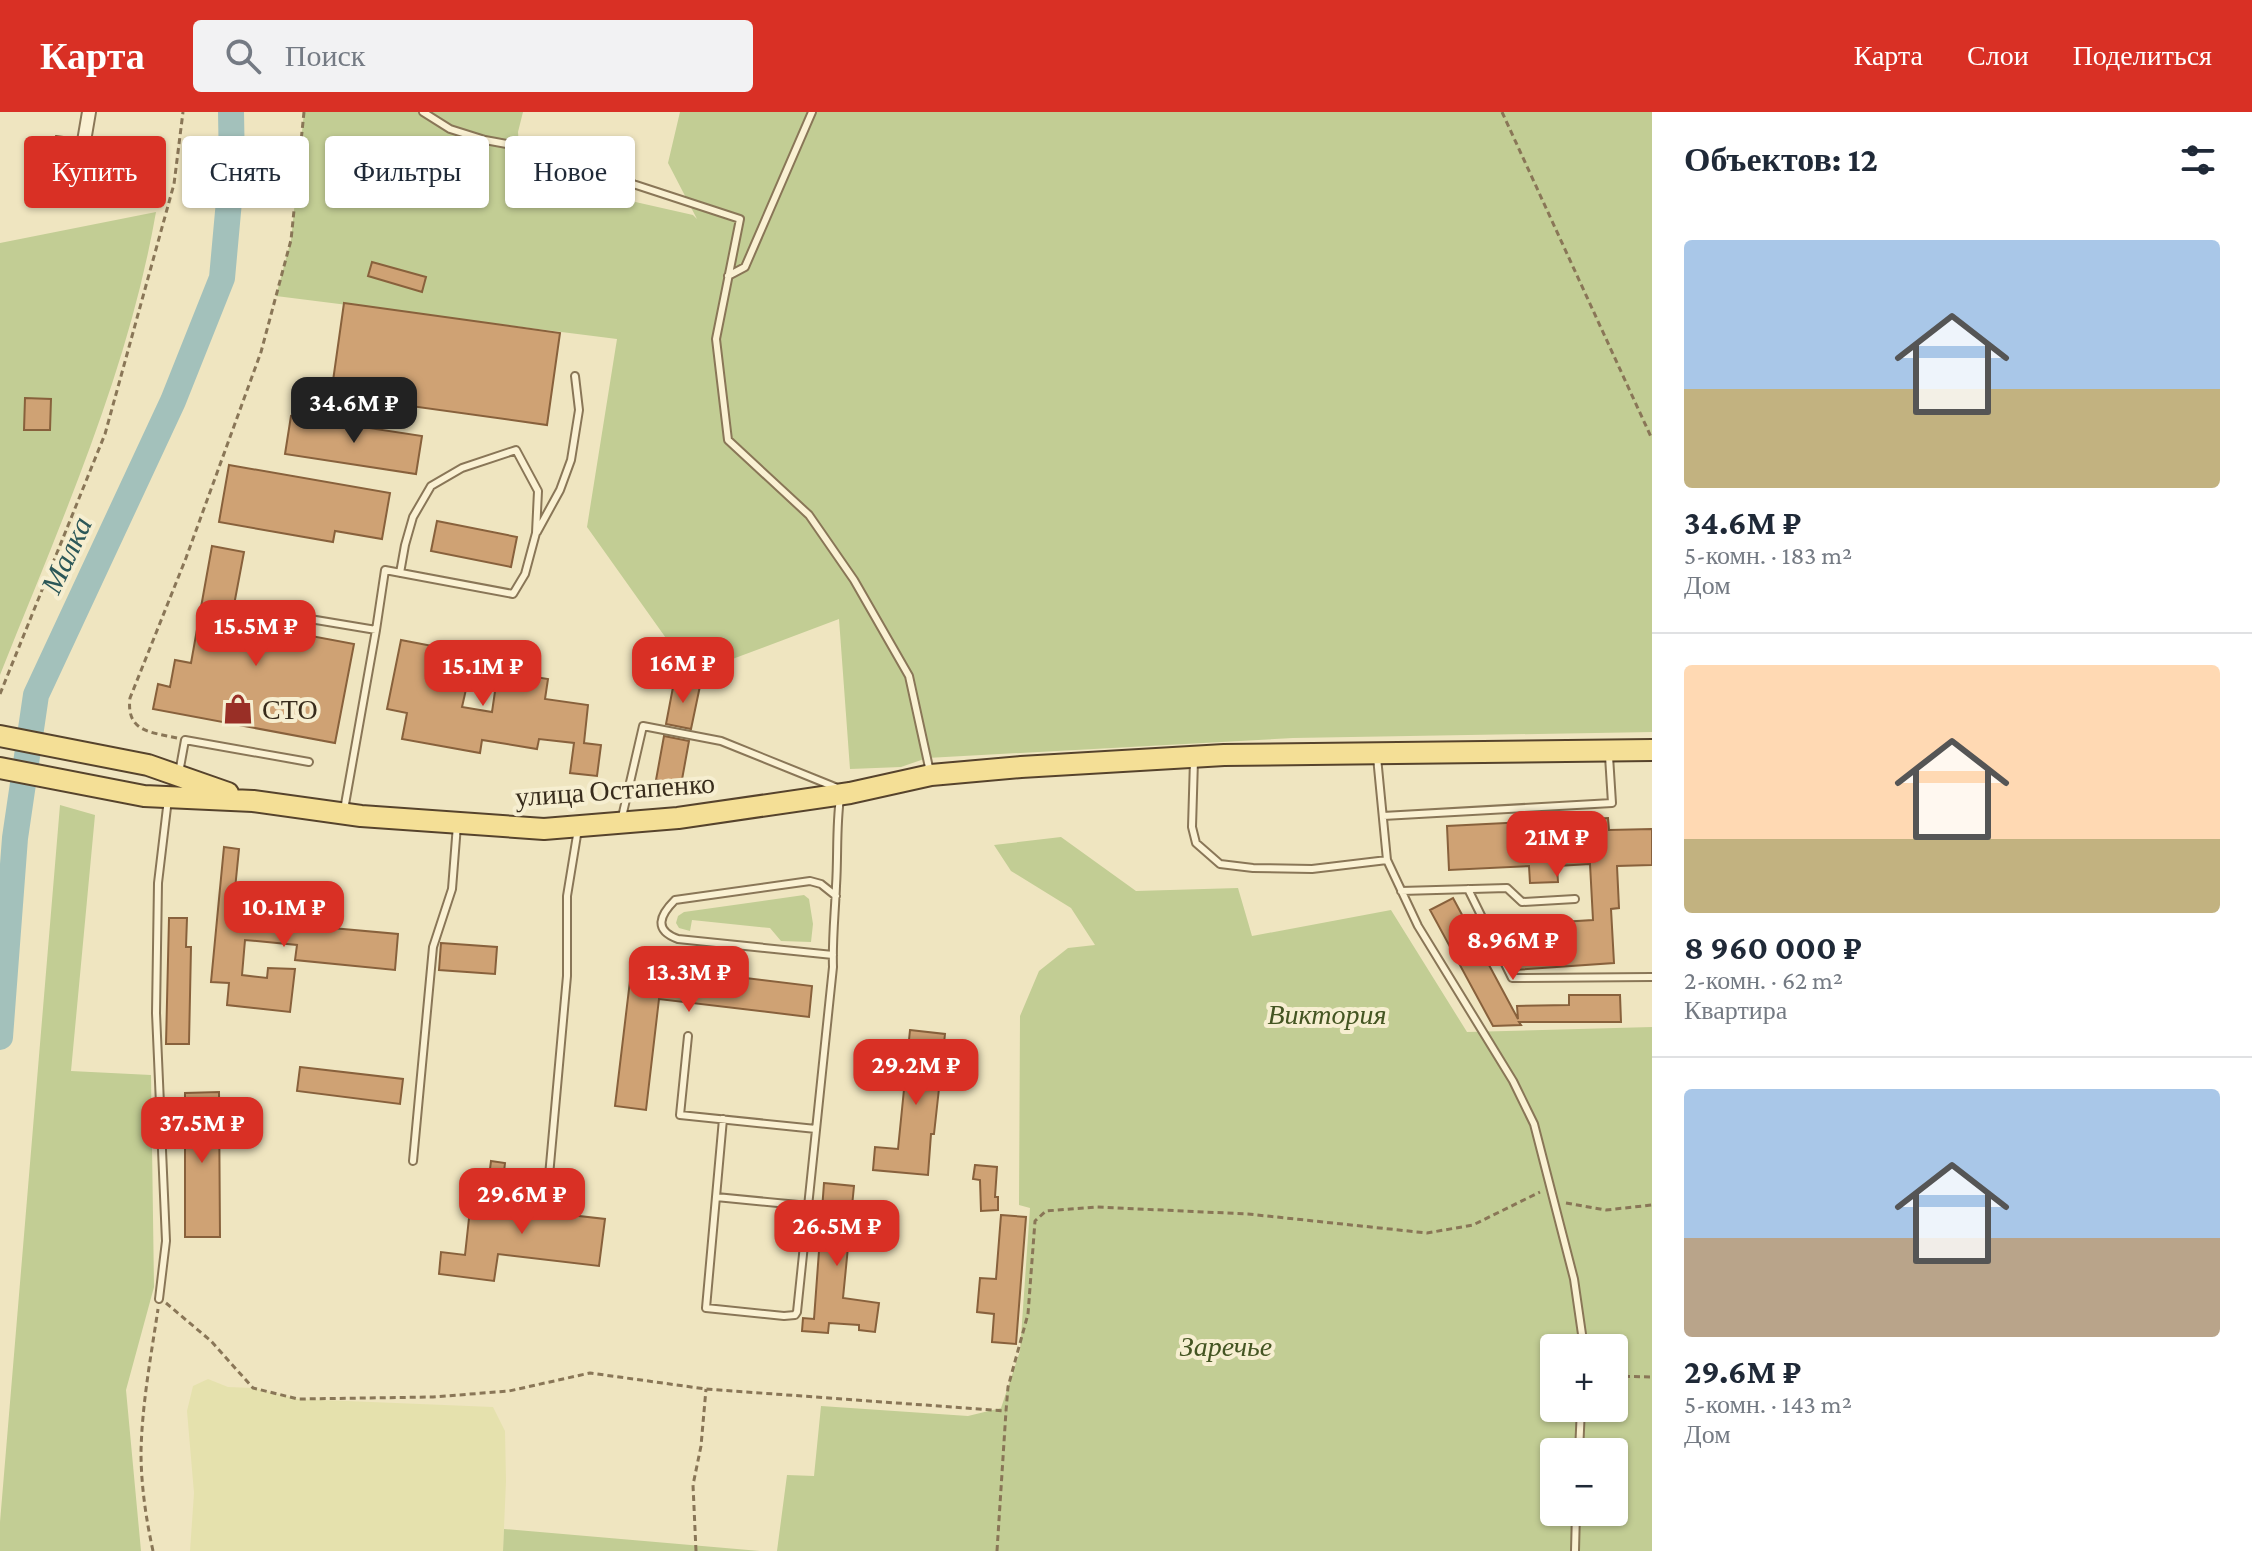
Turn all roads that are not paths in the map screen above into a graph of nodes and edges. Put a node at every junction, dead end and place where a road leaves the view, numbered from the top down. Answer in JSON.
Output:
{"nodes":[{"id":1,"x":89,"y":112,"type":"edge"},
{"id":2,"x":423,"y":112,"type":"edge"},
{"id":3,"x":812,"y":112,"type":"edge"},
{"id":4,"x":85,"y":136,"type":"edge"},
{"id":5,"x":728,"y":276,"type":"junction"},
{"id":6,"x":575,"y":376,"type":"dead end"},
{"id":7,"x":536,"y":533,"type":"junction"},
{"id":8,"x":400,"y":573,"type":"junction"},
{"id":9,"x":250,"y":609,"type":"dead end"},
{"id":10,"x":376,"y":630,"type":"junction"},
{"id":11,"x":0,"y":736,"type":"edge"},
{"id":12,"x":1652,"y":750,"type":"edge"},
{"id":13,"x":1609,"y":751,"type":"junction"},
{"id":14,"x":1377,"y":754,"type":"junction"},
{"id":15,"x":1194,"y":757,"type":"junction"},
{"id":16,"x":309,"y":762,"type":"dead end"},
{"id":17,"x":0,"y":768,"type":"edge"},
{"id":18,"x":178,"y":775,"type":"junction"},
{"id":19,"x":931,"y":775,"type":"junction"},
{"id":20,"x":845,"y":794,"type":"junction"},
{"id":21,"x":168,"y":797,"type":"junction"},
{"id":22,"x":253,"y":801,"type":"junction"},
{"id":23,"x":344,"y":814,"type":"junction"},
{"id":24,"x":1383,"y":816,"type":"junction"},
{"id":25,"x":458,"y":823,"type":"junction"},
{"id":26,"x":621,"y":823,"type":"junction"},
{"id":27,"x":578,"y":826,"type":"junction"},
{"id":28,"x":1387,"y":860,"type":"junction"},
{"id":29,"x":1468,"y":889,"type":"junction"},
{"id":30,"x":1401,"y":891,"type":"junction"},
{"id":31,"x":836,"y":896,"type":"junction"},
{"id":32,"x":1575,"y":899,"type":"dead end"},
{"id":33,"x":833,"y":955,"type":"junction"},
{"id":34,"x":1652,"y":977,"type":"edge"},
{"id":35,"x":688,"y":1036,"type":"dead end"},
{"id":36,"x":723,"y":1119,"type":"junction"},
{"id":37,"x":816,"y":1129,"type":"junction"},
{"id":38,"x":413,"y":1161,"type":"dead end"},
{"id":39,"x":549,"y":1176,"type":"dead end"},
{"id":40,"x":716,"y":1197,"type":"junction"},
{"id":41,"x":809,"y":1206,"type":"junction"},
{"id":42,"x":159,"y":1299,"type":"road end"},
{"id":43,"x":1582,"y":1334,"type":"edge"},
{"id":44,"x":1576,"y":1526,"type":"edge"},
{"id":45,"x":1575,"y":1551,"type":"edge"}],
"edges":[{"from":1,"to":4,"type":"street"},
{"from":2,"to":5,"type":"lane"},
{"from":3,"to":5,"type":"lane"},
{"from":5,"to":19,"type":"lane"},
{"from":6,"to":7,"type":"lane"},
{"from":7,"to":8,"type":"lane"},
{"from":7,"to":8,"type":"lane"},
{"from":8,"to":10,"type":"lane"},
{"from":9,"to":10,"type":"lane"},
{"from":10,"to":23,"type":"lane"},
{"from":11,"to":18,"type":"main road","name":"улица Остапенко"},
{"from":12,"to":13,"type":"main road","name":"улица Остапенко"},
{"from":13,"to":14,"type":"main road","name":"улица Остапенко"},
{"from":13,"to":24,"type":"lane"},
{"from":14,"to":15,"type":"main road","name":"улица Остапенко"},
{"from":14,"to":24,"type":"lane"},
{"from":15,"to":19,"type":"main road","name":"улица Остапенко"},
{"from":15,"to":28,"type":"lane"},
{"from":16,"to":18,"type":"lane"},
{"from":17,"to":21,"type":"main road","name":"улица Остапенко"},
{"from":18,"to":22,"type":"main road","name":"улица Остапенко"},
{"from":19,"to":20,"type":"main road","name":"улица Остапенко"},
{"from":20,"to":26,"type":"main road","name":"улица Остапенко"},
{"from":20,"to":26,"type":"lane"},
{"from":20,"to":31,"type":"lane"},
{"from":21,"to":22,"type":"main road","name":"улица Остапенко"},
{"from":21,"to":42,"type":"lane"},
{"from":22,"to":23,"type":"main road","name":"улица Остапенко"},
{"from":23,"to":25,"type":"main road","name":"улица Остапенко"},
{"from":24,"to":28,"type":"lane"},
{"from":25,"to":27,"type":"main road","name":"улица Остапенко"},
{"from":25,"to":38,"type":"lane"},
{"from":26,"to":27,"type":"main road","name":"улица Остапенко"},
{"from":27,"to":39,"type":"lane"},
{"from":28,"to":30,"type":"lane"},
{"from":29,"to":30,"type":"lane"},
{"from":29,"to":32,"type":"lane"},
{"from":29,"to":34,"type":"lane"},
{"from":30,"to":43,"type":"lane"},
{"from":31,"to":33,"type":"lane"},
{"from":31,"to":33,"type":"lane"},
{"from":33,"to":37,"type":"lane"},
{"from":35,"to":36,"type":"lane"},
{"from":36,"to":37,"type":"lane"},
{"from":36,"to":40,"type":"lane"},
{"from":37,"to":41,"type":"lane"},
{"from":40,"to":41,"type":"lane"},
{"from":40,"to":41,"type":"lane"},
{"from":44,"to":45,"type":"lane"}]}
